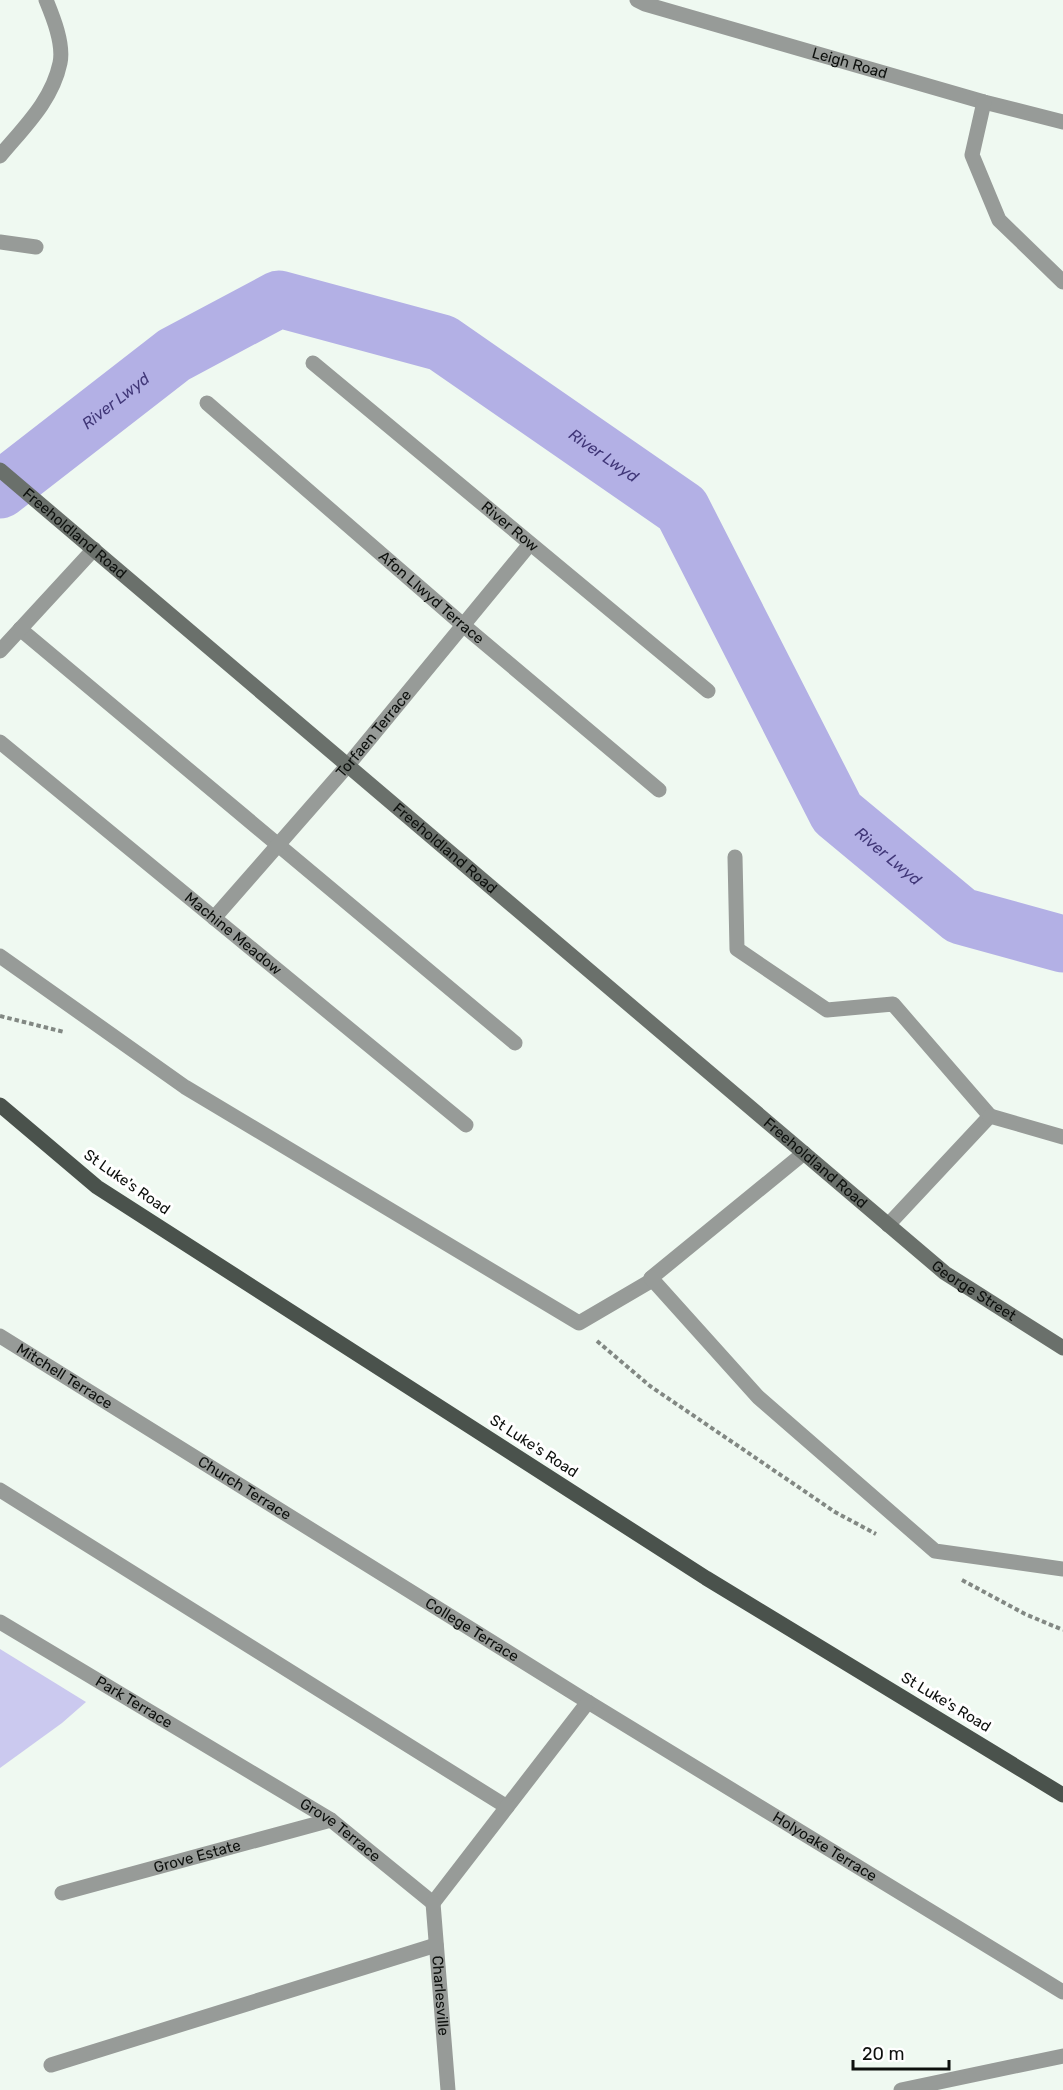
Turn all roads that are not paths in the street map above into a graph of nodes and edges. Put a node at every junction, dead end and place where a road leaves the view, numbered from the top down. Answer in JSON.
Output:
{"nodes":[{"id":1,"x":46,"y":0,"type":"edge"},
{"id":2,"x":637,"y":0,"type":"edge"},
{"id":3,"x":984,"y":102,"type":"junction"},
{"id":4,"x":1063,"y":122,"type":"edge"},
{"id":5,"x":0,"y":156,"type":"edge"},
{"id":6,"x":0,"y":242,"type":"edge"},
{"id":7,"x":36,"y":247,"type":"dead end"},
{"id":8,"x":1063,"y":282,"type":"edge"},
{"id":9,"x":313,"y":363,"type":"dead end"},
{"id":10,"x":207,"y":403,"type":"dead end"},
{"id":11,"x":0,"y":470,"type":"edge"},
{"id":12,"x":530,"y":544,"type":"junction"},
{"id":13,"x":94,"y":549,"type":"junction"},
{"id":14,"x":463,"y":626,"type":"junction"},
{"id":15,"x":20,"y":629,"type":"junction"},
{"id":16,"x":0,"y":651,"type":"edge"},
{"id":17,"x":708,"y":691,"type":"dead end"},
{"id":18,"x":0,"y":742,"type":"edge"},
{"id":19,"x":348,"y":765,"type":"junction"},
{"id":20,"x":659,"y":790,"type":"dead end"},
{"id":21,"x":277,"y":845,"type":"junction"},
{"id":22,"x":735,"y":857,"type":"dead end"},
{"id":23,"x":214,"y":918,"type":"junction"},
{"id":24,"x":0,"y":956,"type":"edge"},
{"id":25,"x":514,"y":1043,"type":"dead end"},
{"id":26,"x":0,"y":1105,"type":"edge"},
{"id":27,"x":990,"y":1116,"type":"junction"},
{"id":28,"x":466,"y":1125,"type":"dead end"},
{"id":29,"x":1063,"y":1137,"type":"edge"},
{"id":30,"x":804,"y":1153,"type":"junction"},
{"id":31,"x":888,"y":1224,"type":"junction"},
{"id":32,"x":651,"y":1278,"type":"junction"},
{"id":33,"x":0,"y":1336,"type":"edge"},
{"id":34,"x":1063,"y":1348,"type":"edge"},
{"id":35,"x":131,"y":1418,"type":"joint"},
{"id":36,"x":0,"y":1490,"type":"edge"},
{"id":37,"x":358,"y":1559,"type":"joint"},
{"id":38,"x":1063,"y":1569,"type":"edge"},
{"id":39,"x":0,"y":1622,"type":"edge"},
{"id":40,"x":588,"y":1702,"type":"junction"},
{"id":41,"x":242,"y":1767,"type":"joint"},
{"id":42,"x":1063,"y":1795,"type":"edge"},
{"id":43,"x":507,"y":1807,"type":"junction"},
{"id":44,"x":331,"y":1820,"type":"junction"},
{"id":45,"x":62,"y":1893,"type":"dead end"},
{"id":46,"x":433,"y":1903,"type":"junction"},
{"id":47,"x":436,"y":1945,"type":"junction"},
{"id":48,"x":1063,"y":1992,"type":"edge"},
{"id":49,"x":1063,"y":2056,"type":"edge"},
{"id":50,"x":51,"y":2065,"type":"dead end"},
{"id":51,"x":448,"y":2090,"type":"edge"},
{"id":52,"x":901,"y":2090,"type":"edge"}],
"edges":[{"from":1,"to":5,"type":"street"},
{"from":2,"to":3,"type":"street","name":"Leigh Road"},
{"from":3,"to":4,"type":"street","name":"Leigh Road"},
{"from":3,"to":8,"type":"street"},
{"from":6,"to":7,"type":"street"},
{"from":9,"to":12,"type":"street","name":"River Row"},
{"from":10,"to":14,"type":"street","name":"Afon Llwyd Terrace"},
{"from":11,"to":13,"type":"main road","name":"Freeholdland Road"},
{"from":12,"to":14,"type":"street","name":"Torfaen Terrace"},
{"from":12,"to":17,"type":"street","name":"River Row"},
{"from":13,"to":15,"type":"street"},
{"from":13,"to":19,"type":"main road","name":"Freeholdland Road"},
{"from":14,"to":19,"type":"street","name":"Torfaen Terrace"},
{"from":14,"to":20,"type":"street","name":"Afon Llwyd Terrace"},
{"from":15,"to":16,"type":"street"},
{"from":15,"to":21,"type":"street"},
{"from":18,"to":23,"type":"street","name":"Machine Meadow"},
{"from":19,"to":21,"type":"street","name":"Torfaen Terrace"},
{"from":19,"to":30,"type":"main road","name":"Freeholdland Road"},
{"from":21,"to":23,"type":"street","name":"Torfaen Terrace"},
{"from":21,"to":25,"type":"street"},
{"from":22,"to":27,"type":"street"},
{"from":23,"to":28,"type":"street","name":"Machine Meadow"},
{"from":24,"to":32,"type":"street"},
{"from":26,"to":42,"type":"main road","name":"St Luke's Road"},
{"from":27,"to":29,"type":"street"},
{"from":27,"to":31,"type":"street"},
{"from":30,"to":31,"type":"main road","name":"Freeholdland Road"},
{"from":30,"to":32,"type":"street"},
{"from":31,"to":34,"type":"main road","name":"George Street"},
{"from":32,"to":38,"type":"street"},
{"from":33,"to":35,"type":"street","name":"Mitchell Terrace"},
{"from":35,"to":37,"type":"street","name":"Church Terrace"},
{"from":36,"to":43,"type":"street"},
{"from":37,"to":40,"type":"street","name":"College Terrace"},
{"from":39,"to":41,"type":"street","name":"Park Terrace"},
{"from":40,"to":43,"type":"street"},
{"from":40,"to":48,"type":"street","name":"Holyoake Terrace"},
{"from":41,"to":44,"type":"street","name":"Grove Terrace"},
{"from":43,"to":46,"type":"street"},
{"from":44,"to":45,"type":"street","name":"Grove Estate"},
{"from":44,"to":46,"type":"street","name":"Grove Terrace"},
{"from":46,"to":47,"type":"street","name":"Charlesville"},
{"from":47,"to":50,"type":"street"},
{"from":47,"to":51,"type":"street","name":"Charlesville"},
{"from":49,"to":52,"type":"street"}]}
